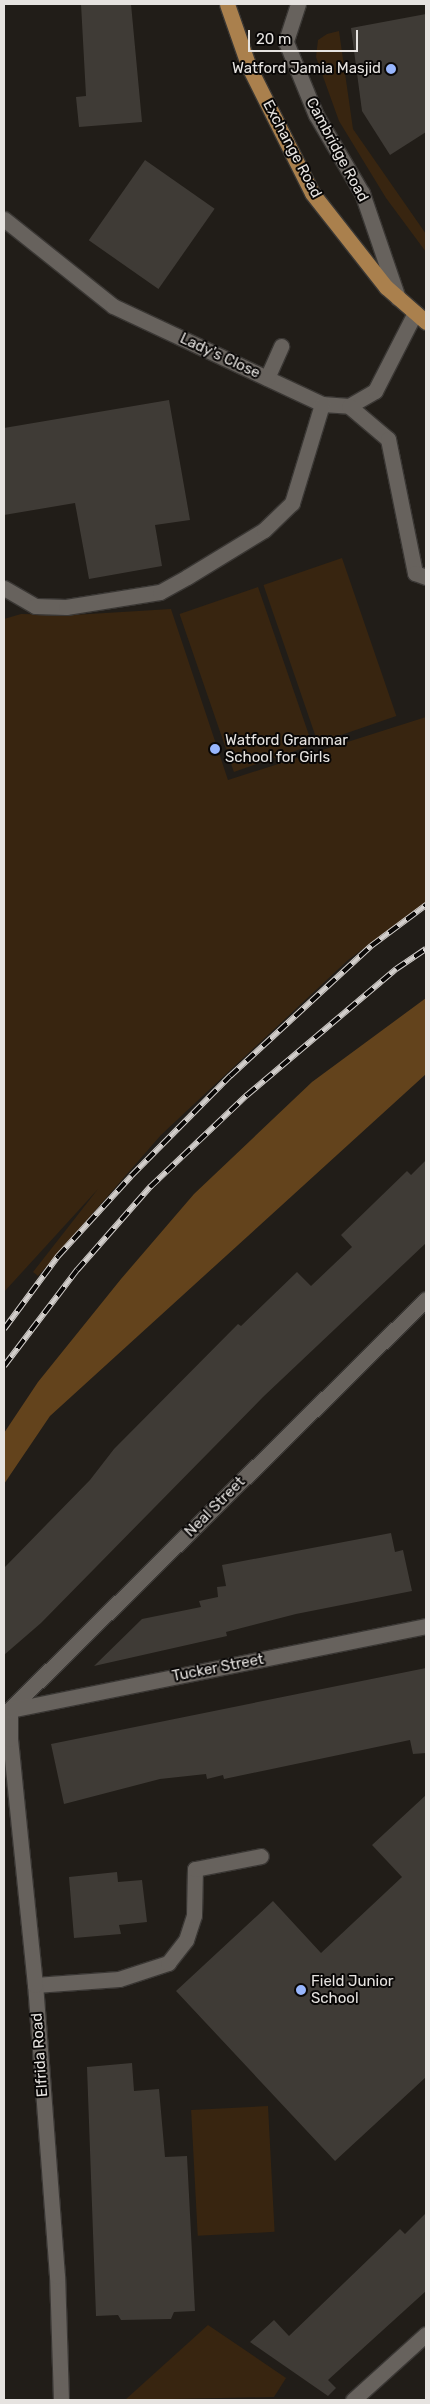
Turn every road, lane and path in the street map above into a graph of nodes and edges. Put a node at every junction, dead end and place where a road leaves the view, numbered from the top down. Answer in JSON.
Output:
{"nodes":[{"id":1,"x":227,"y":4,"type":"edge"},
{"id":2,"x":298,"y":4,"type":"edge"},
{"id":3,"x":4,"y":219,"type":"edge"},
{"id":4,"x":398,"y":298,"type":"junction"},
{"id":5,"x":421,"y":317,"type":"edge"},
{"id":6,"x":281,"y":346,"type":"dead end"},
{"id":7,"x":267,"y":378,"type":"junction"},
{"id":8,"x":322,"y":404,"type":"junction"},
{"id":9,"x":349,"y":406,"type":"junction"},
{"id":10,"x":426,"y":578,"type":"edge"},
{"id":11,"x":4,"y":588,"type":"edge"},
{"id":12,"x":426,"y":1298,"type":"edge"},
{"id":13,"x":426,"y":1626,"type":"edge"},
{"id":14,"x":7,"y":1712,"type":"edge"},
{"id":15,"x":260,"y":1856,"type":"dead end"},
{"id":16,"x":35,"y":1985,"type":"junction"},
{"id":17,"x":426,"y":2334,"type":"edge"},
{"id":18,"x":61,"y":2400,"type":"edge"},
{"id":19,"x":353,"y":2400,"type":"edge"}],
"edges":[{"from":1,"to":4,"type":"main road","name":"Exchange Road"},
{"from":2,"to":4,"type":"street","name":"Cambridge Road"},
{"from":3,"to":7,"type":"street","name":"Lady's Close"},
{"from":4,"to":5,"type":"main road","name":"Exchange Road"},
{"from":5,"to":9,"type":"street"},
{"from":6,"to":7,"type":"street"},
{"from":7,"to":8,"type":"street","name":"Lady's Close"},
{"from":8,"to":9,"type":"street","name":"Lady's Close"},
{"from":8,"to":11,"type":"street"},
{"from":9,"to":10,"type":"street"},
{"from":12,"to":14,"type":"street","name":"Neal Street"},
{"from":13,"to":14,"type":"street","name":"Tucker Street"},
{"from":14,"to":16,"type":"street","name":"Elfrida Road"},
{"from":15,"to":16,"type":"street"},
{"from":16,"to":18,"type":"street","name":"Elfrida Road"},
{"from":17,"to":19,"type":"street"}]}
